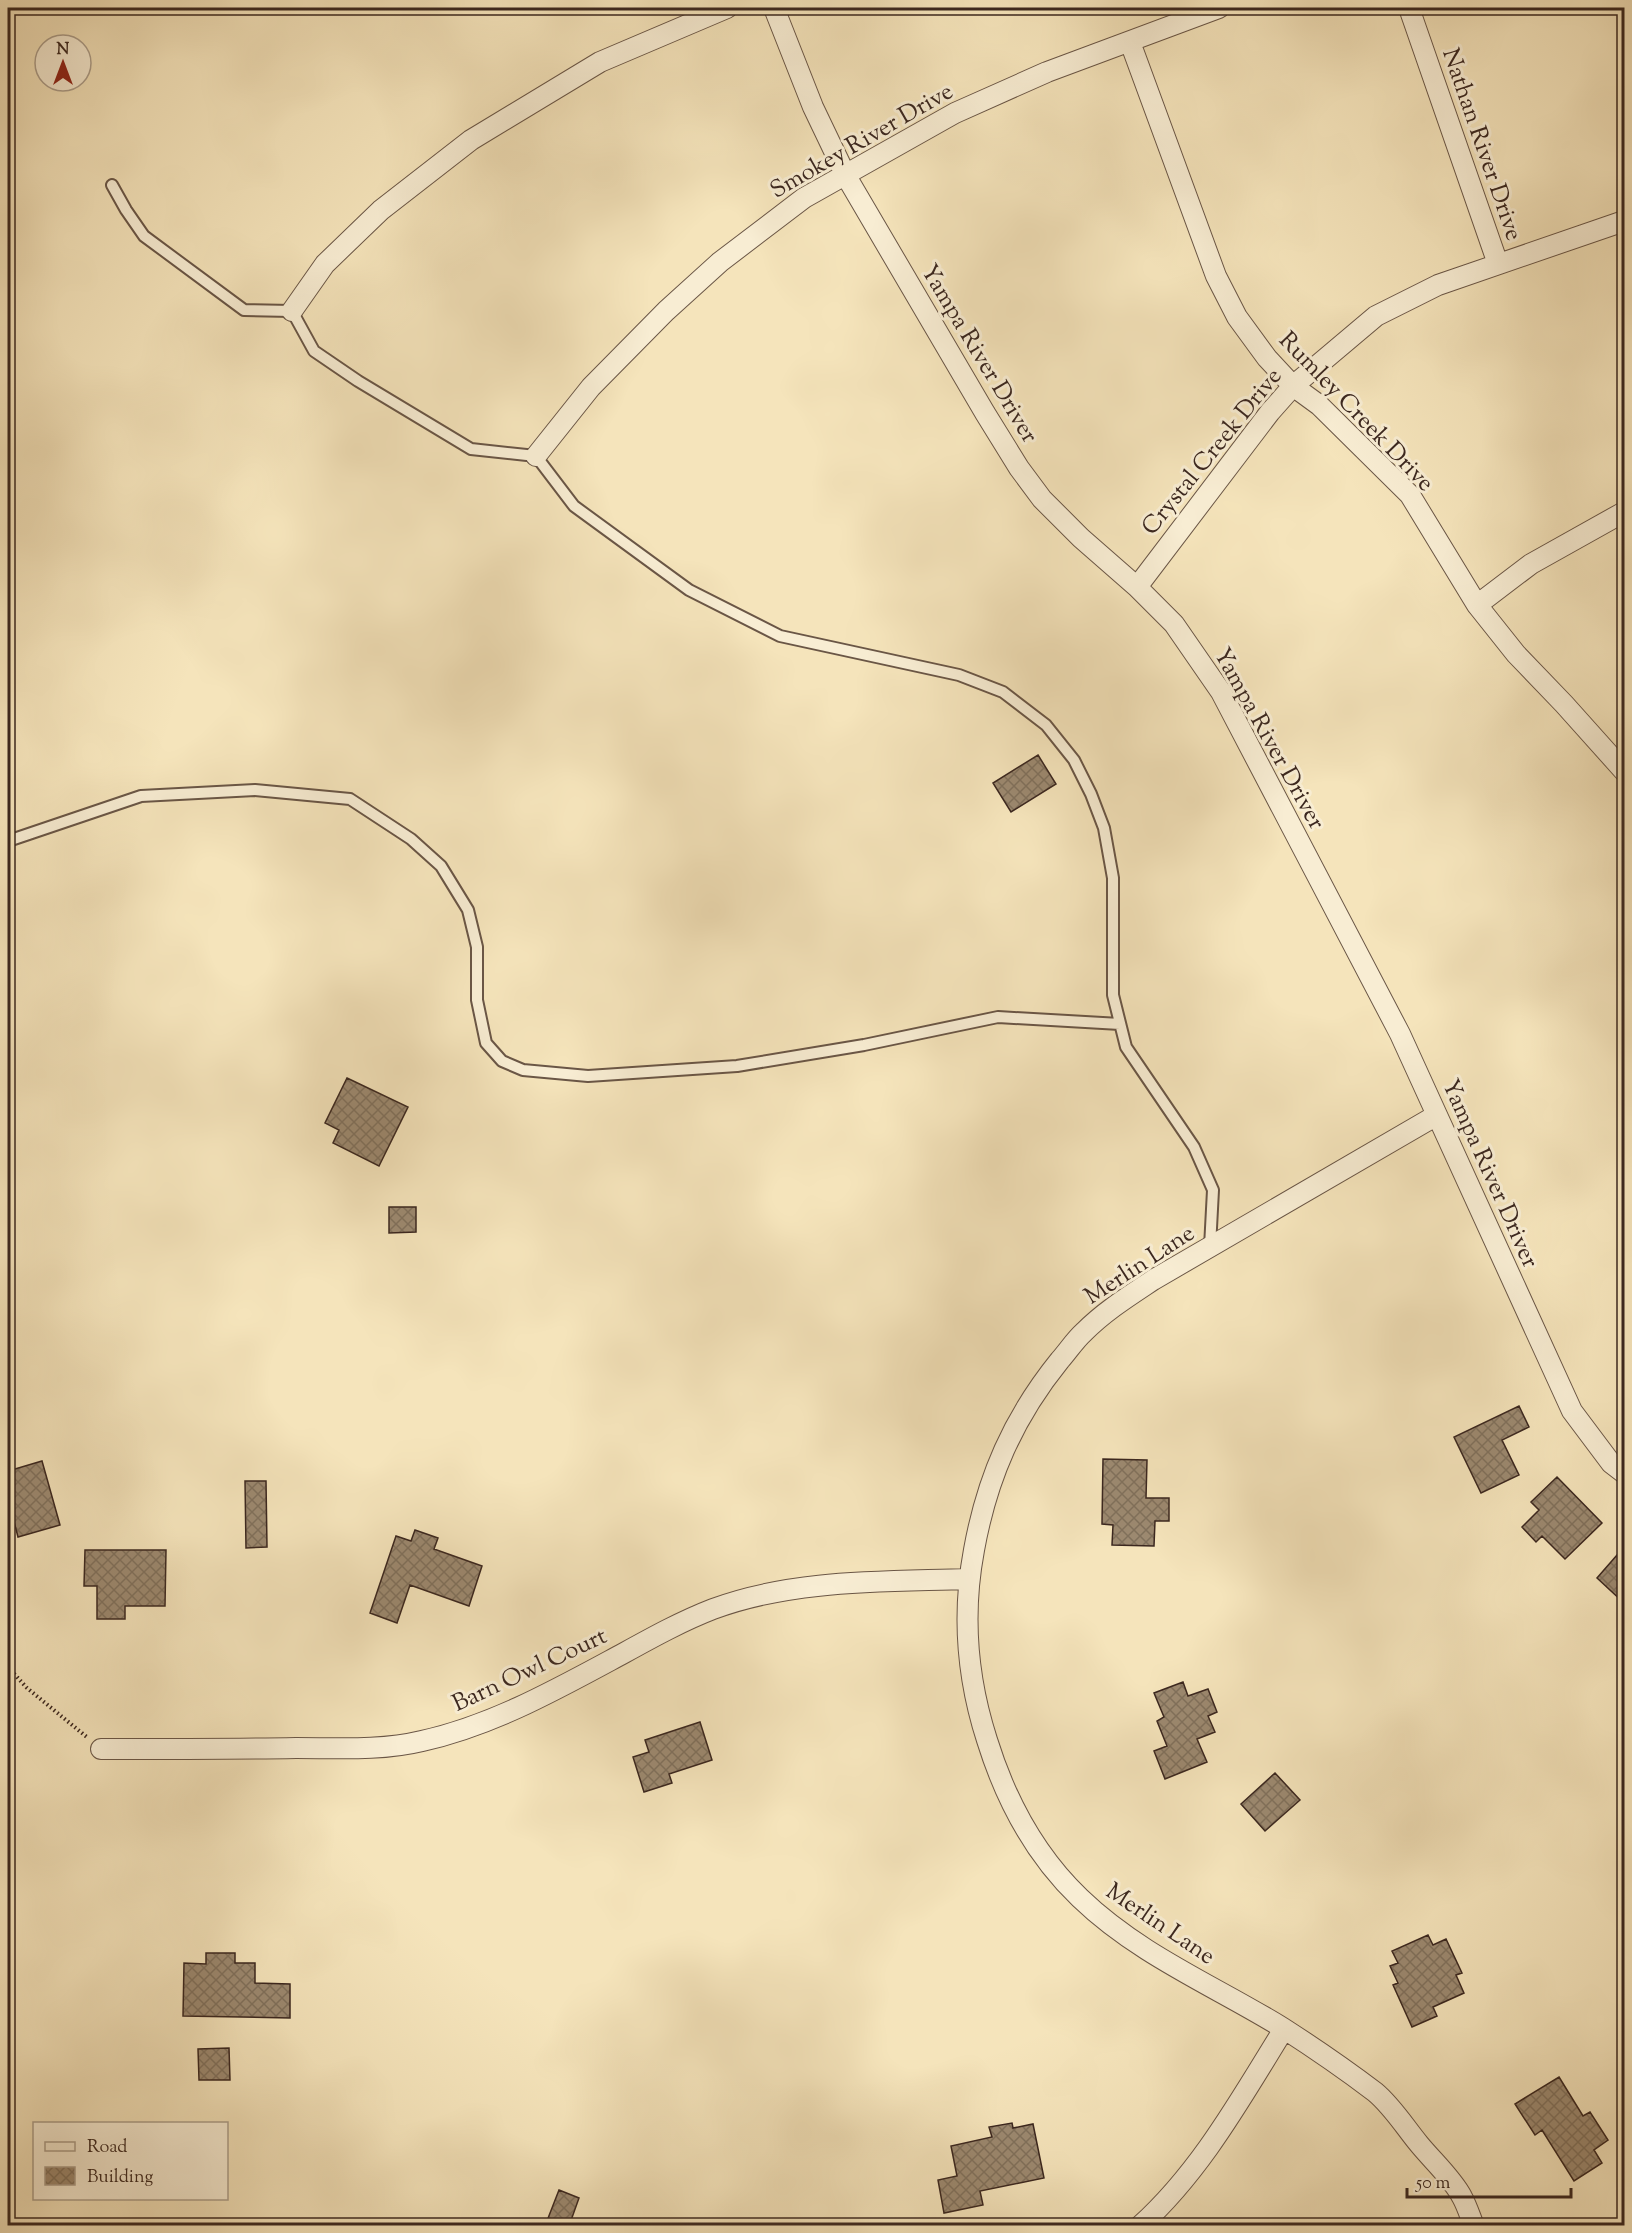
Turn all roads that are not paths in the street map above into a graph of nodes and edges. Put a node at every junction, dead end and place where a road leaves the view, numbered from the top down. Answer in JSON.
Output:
{"nodes":[{"id":1,"x":728,"y":8,"type":"edge"},
{"id":2,"x":774,"y":8,"type":"edge"},
{"id":3,"x":1219,"y":8,"type":"edge"},
{"id":4,"x":1409,"y":8,"type":"edge"},
{"id":5,"x":1130,"y":42,"type":"junction"},
{"id":6,"x":846,"y":176,"type":"junction"},
{"id":7,"x":112,"y":185,"type":"dead end"},
{"id":8,"x":1624,"y":221,"type":"edge"},
{"id":9,"x":1498,"y":264,"type":"junction"},
{"id":10,"x":292,"y":311,"type":"junction"},
{"id":11,"x":1293,"y":386,"type":"junction"},
{"id":12,"x":536,"y":456,"type":"junction"},
{"id":13,"x":1624,"y":512,"type":"edge"},
{"id":14,"x":1137,"y":587,"type":"junction"},
{"id":15,"x":1477,"y":605,"type":"junction"},
{"id":16,"x":1624,"y":771,"type":"edge"},
{"id":17,"x":8,"y":841,"type":"edge"},
{"id":18,"x":1120,"y":1024,"type":"junction"},
{"id":19,"x":1437,"y":1115,"type":"junction"},
{"id":20,"x":1210,"y":1248,"type":"junction"},
{"id":21,"x":1624,"y":1473,"type":"edge"},
{"id":22,"x":968,"y":1579,"type":"junction"},
{"id":23,"x":101,"y":1749,"type":"road end"},
{"id":24,"x":1284,"y":2029,"type":"junction"},
{"id":25,"x":1140,"y":2226,"type":"edge"},
{"id":26,"x":1474,"y":2226,"type":"edge"}],
"edges":[{"from":1,"to":10,"type":"street"},
{"from":2,"to":6,"type":"street","name":"Yampa River Driver"},
{"from":3,"to":5,"type":"street","name":"Smokey River Drive"},
{"from":4,"to":9,"type":"street","name":"Nathan River Drive"},
{"from":5,"to":6,"type":"street","name":"Smokey River Drive"},
{"from":5,"to":11,"type":"street","name":"Rumley Creek Drive"},
{"from":6,"to":12,"type":"street","name":"Smokey River Drive"},
{"from":6,"to":14,"type":"street","name":"Yampa River Driver"},
{"from":7,"to":10,"type":"lane"},
{"from":8,"to":9,"type":"street","name":"Crystal Creek Drive"},
{"from":9,"to":11,"type":"street","name":"Crystal Creek Drive"},
{"from":10,"to":12,"type":"lane"},
{"from":11,"to":14,"type":"street","name":"Crystal Creek Drive"},
{"from":11,"to":15,"type":"street","name":"Rumley Creek Drive"},
{"from":12,"to":18,"type":"lane"},
{"from":13,"to":15,"type":"street"},
{"from":14,"to":19,"type":"street","name":"Yampa River Driver"},
{"from":15,"to":16,"type":"street","name":"Rumley Creek Drive"},
{"from":17,"to":18,"type":"lane"},
{"from":18,"to":20,"type":"lane"},
{"from":19,"to":20,"type":"street","name":"Merlin Lane"},
{"from":19,"to":21,"type":"street","name":"Yampa River Driver"},
{"from":20,"to":22,"type":"street","name":"Merlin Lane"},
{"from":22,"to":23,"type":"street","name":"Barn Owl Court"},
{"from":22,"to":24,"type":"street","name":"Merlin Lane"},
{"from":24,"to":25,"type":"street"},
{"from":24,"to":26,"type":"street","name":"Merlin Lane"}]}
